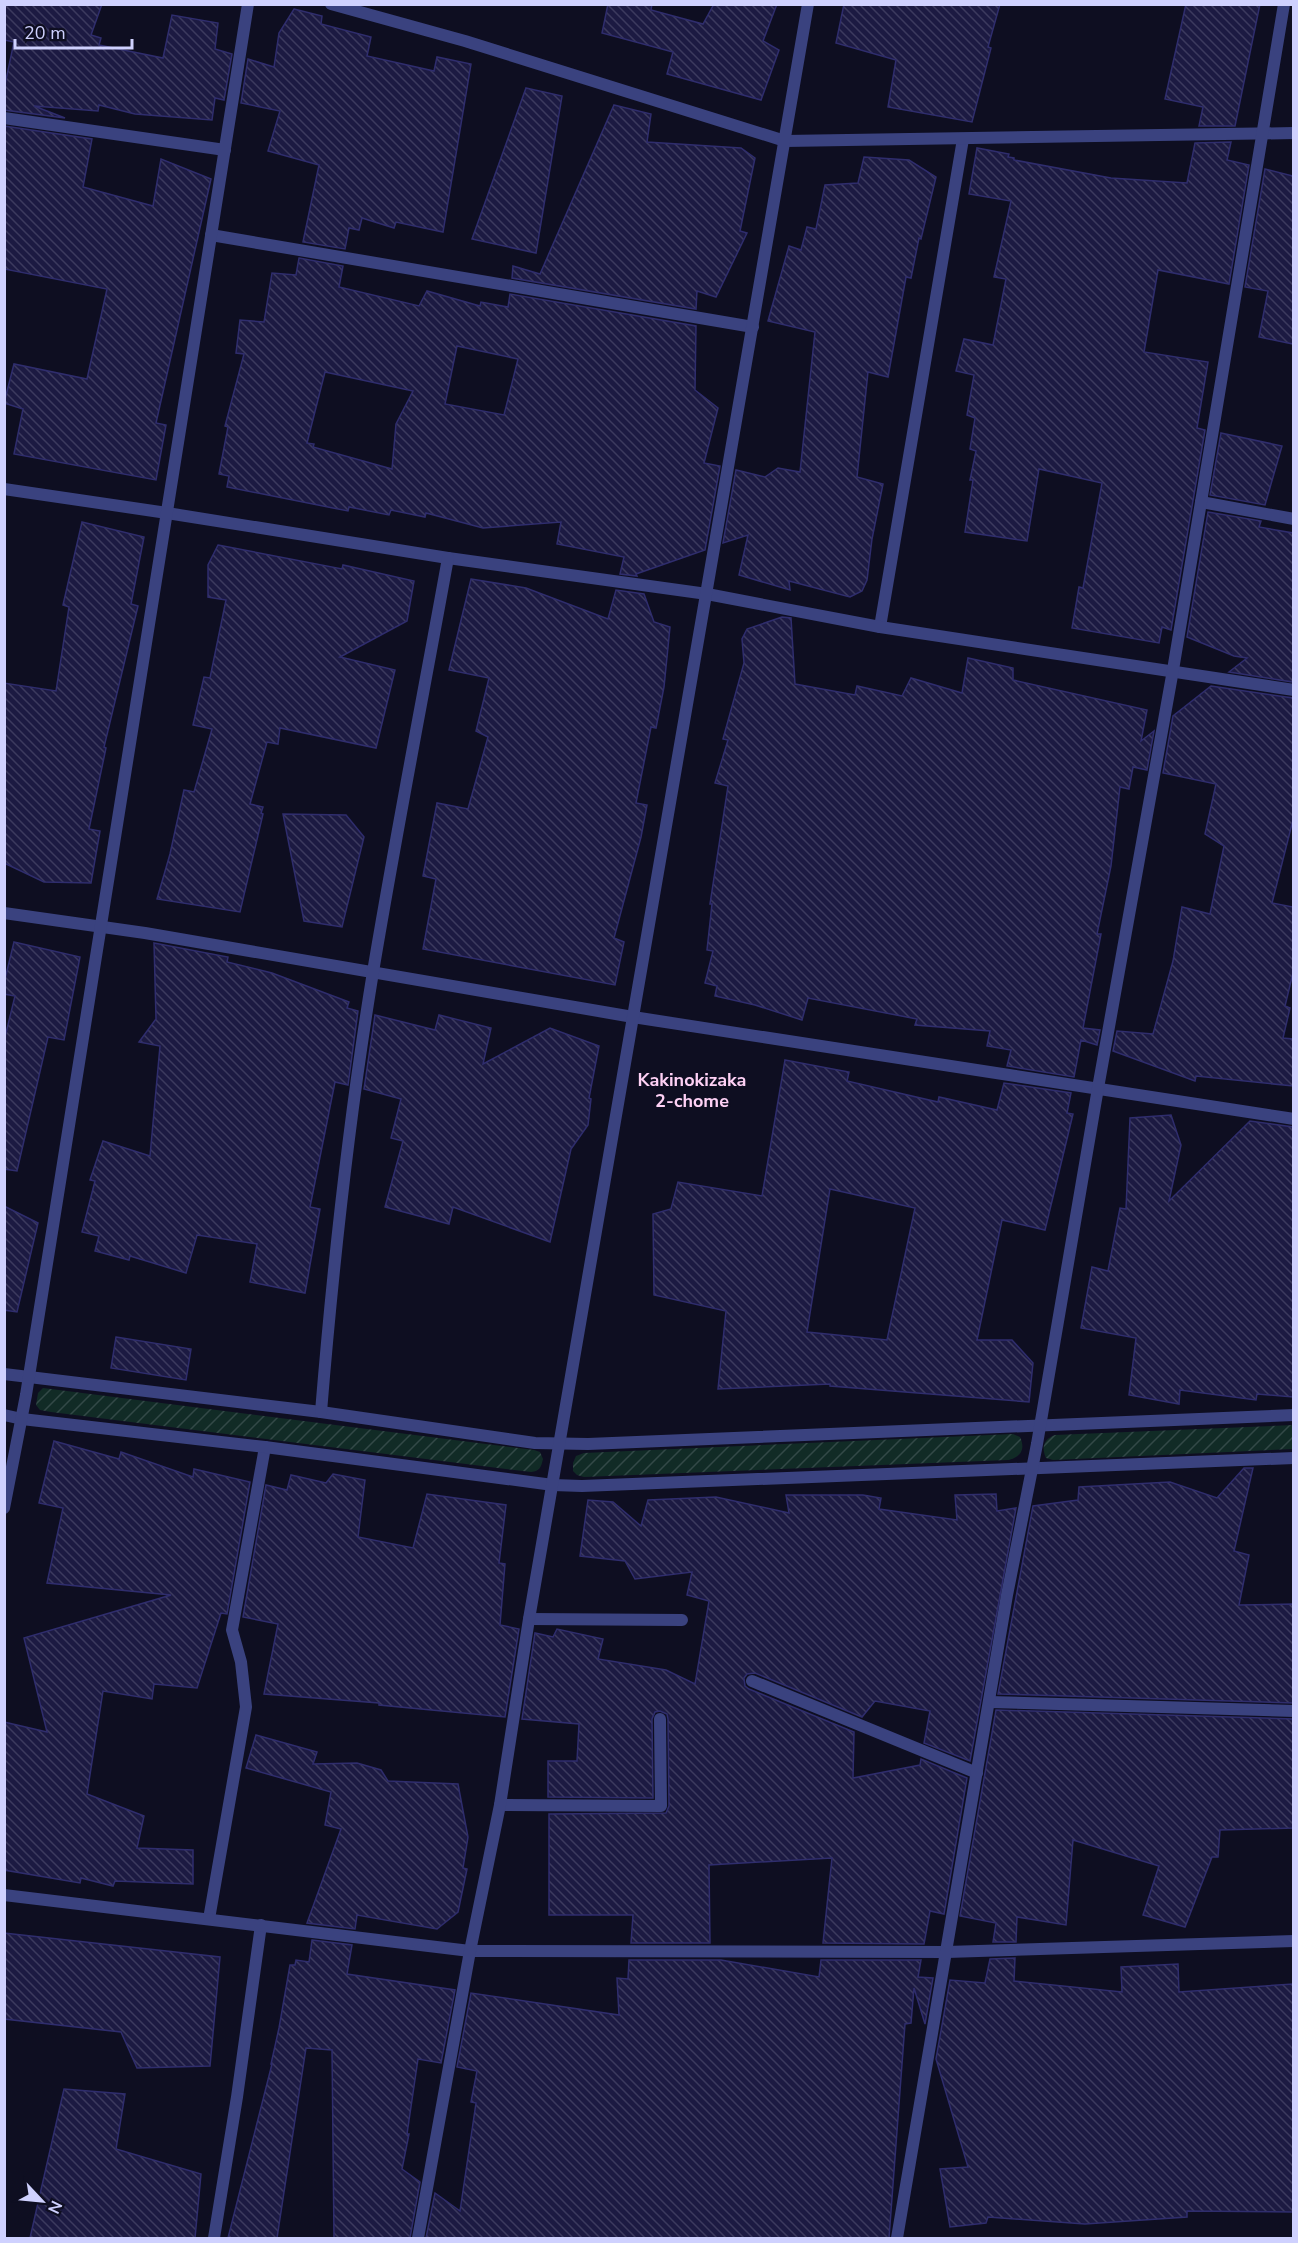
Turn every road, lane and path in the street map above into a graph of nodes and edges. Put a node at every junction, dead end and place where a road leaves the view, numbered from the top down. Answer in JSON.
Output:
{"nodes":[{"id":1,"x":248,"y":4,"type":"edge"},
{"id":2,"x":331,"y":4,"type":"edge"},
{"id":3,"x":808,"y":4,"type":"edge"},
{"id":4,"x":1284,"y":4,"type":"edge"},
{"id":5,"x":4,"y":118,"type":"edge"},
{"id":6,"x":1263,"y":133,"type":"junction"},
{"id":7,"x":1293,"y":133,"type":"edge"},
{"id":8,"x":963,"y":139,"type":"junction"},
{"id":9,"x":785,"y":141,"type":"junction"},
{"id":10,"x":225,"y":150,"type":"junction"},
{"id":11,"x":211,"y":235,"type":"junction"},
{"id":12,"x":753,"y":327,"type":"junction"},
{"id":13,"x":4,"y":489,"type":"edge"},
{"id":14,"x":1201,"y":502,"type":"junction"},
{"id":15,"x":167,"y":513,"type":"junction"},
{"id":16,"x":1293,"y":519,"type":"edge"},
{"id":17,"x":448,"y":558,"type":"junction"},
{"id":18,"x":707,"y":594,"type":"junction"},
{"id":19,"x":880,"y":627,"type":"junction"},
{"id":20,"x":1173,"y":670,"type":"junction"},
{"id":21,"x":1293,"y":690,"type":"edge"},
{"id":22,"x":4,"y":913,"type":"edge"},
{"id":23,"x":101,"y":927,"type":"junction"},
{"id":24,"x":373,"y":972,"type":"junction"},
{"id":25,"x":633,"y":1017,"type":"junction"},
{"id":26,"x":1098,"y":1088,"type":"junction"},
{"id":27,"x":1293,"y":1119,"type":"edge"},
{"id":28,"x":4,"y":1374,"type":"edge"},
{"id":29,"x":29,"y":1377,"type":"junction"},
{"id":30,"x":321,"y":1412,"type":"junction"},
{"id":31,"x":4,"y":1415,"type":"edge"},
{"id":32,"x":1293,"y":1415,"type":"edge"},
{"id":33,"x":22,"y":1419,"type":"junction"},
{"id":34,"x":1040,"y":1426,"type":"junction"},
{"id":35,"x":560,"y":1443,"type":"junction"},
{"id":36,"x":265,"y":1447,"type":"junction"},
{"id":37,"x":1293,"y":1458,"type":"edge"},
{"id":38,"x":1032,"y":1468,"type":"junction"},
{"id":39,"x":553,"y":1485,"type":"junction"},
{"id":40,"x":4,"y":1508,"type":"edge"},
{"id":41,"x":529,"y":1619,"type":"junction"},
{"id":42,"x":682,"y":1620,"type":"dead end"},
{"id":43,"x":752,"y":1681,"type":"dead end"},
{"id":44,"x":989,"y":1702,"type":"junction"},
{"id":45,"x":1293,"y":1711,"type":"edge"},
{"id":46,"x":660,"y":1719,"type":"dead end"},
{"id":47,"x":977,"y":1773,"type":"junction"},
{"id":48,"x":500,"y":1805,"type":"junction"},
{"id":49,"x":4,"y":1895,"type":"edge"},
{"id":50,"x":209,"y":1919,"type":"junction"},
{"id":51,"x":261,"y":1925,"type":"junction"},
{"id":52,"x":1293,"y":1941,"type":"edge"},
{"id":53,"x":470,"y":1951,"type":"junction"},
{"id":54,"x":947,"y":1952,"type":"junction"},
{"id":55,"x":214,"y":2238,"type":"edge"},
{"id":56,"x":418,"y":2238,"type":"edge"},
{"id":57,"x":897,"y":2238,"type":"edge"}],
"edges":[{"from":1,"to":10,"type":"street"},
{"from":2,"to":9,"type":"street"},
{"from":3,"to":9,"type":"street"},
{"from":4,"to":6,"type":"street"},
{"from":5,"to":10,"type":"street"},
{"from":6,"to":7,"type":"street"},
{"from":6,"to":8,"type":"street"},
{"from":6,"to":14,"type":"street"},
{"from":8,"to":9,"type":"street"},
{"from":8,"to":19,"type":"street"},
{"from":9,"to":12,"type":"street"},
{"from":10,"to":11,"type":"street"},
{"from":11,"to":12,"type":"street"},
{"from":11,"to":15,"type":"street"},
{"from":12,"to":18,"type":"street"},
{"from":13,"to":15,"type":"street"},
{"from":14,"to":16,"type":"street"},
{"from":14,"to":20,"type":"street"},
{"from":15,"to":17,"type":"street"},
{"from":15,"to":23,"type":"street"},
{"from":17,"to":18,"type":"street"},
{"from":17,"to":24,"type":"street"},
{"from":18,"to":19,"type":"street"},
{"from":18,"to":25,"type":"street"},
{"from":19,"to":20,"type":"street"},
{"from":20,"to":21,"type":"street"},
{"from":20,"to":26,"type":"street"},
{"from":22,"to":23,"type":"street"},
{"from":23,"to":24,"type":"street"},
{"from":23,"to":29,"type":"street"},
{"from":24,"to":25,"type":"street"},
{"from":24,"to":30,"type":"street"},
{"from":25,"to":26,"type":"street"},
{"from":25,"to":35,"type":"street"},
{"from":26,"to":27,"type":"street"},
{"from":26,"to":34,"type":"street"},
{"from":28,"to":29,"type":"street"},
{"from":29,"to":30,"type":"street"},
{"from":29,"to":33,"type":"street"},
{"from":30,"to":35,"type":"street"},
{"from":31,"to":33,"type":"street"},
{"from":32,"to":34,"type":"street"},
{"from":33,"to":36,"type":"street"},
{"from":33,"to":40,"type":"street"},
{"from":34,"to":35,"type":"street"},
{"from":34,"to":38,"type":"street"},
{"from":35,"to":39,"type":"street"},
{"from":36,"to":39,"type":"street"},
{"from":36,"to":50,"type":"street"},
{"from":37,"to":38,"type":"street"},
{"from":38,"to":39,"type":"street"},
{"from":38,"to":44,"type":"street"},
{"from":39,"to":41,"type":"street"},
{"from":41,"to":42,"type":"street"},
{"from":41,"to":48,"type":"street"},
{"from":43,"to":47,"type":"street"},
{"from":44,"to":45,"type":"street"},
{"from":44,"to":47,"type":"street"},
{"from":46,"to":48,"type":"street"},
{"from":47,"to":54,"type":"street"},
{"from":48,"to":53,"type":"street"},
{"from":49,"to":50,"type":"street"},
{"from":50,"to":51,"type":"street"},
{"from":51,"to":53,"type":"street"},
{"from":51,"to":55,"type":"street"},
{"from":52,"to":54,"type":"street"},
{"from":53,"to":54,"type":"street"},
{"from":53,"to":56,"type":"street"},
{"from":54,"to":57,"type":"street"}]}
